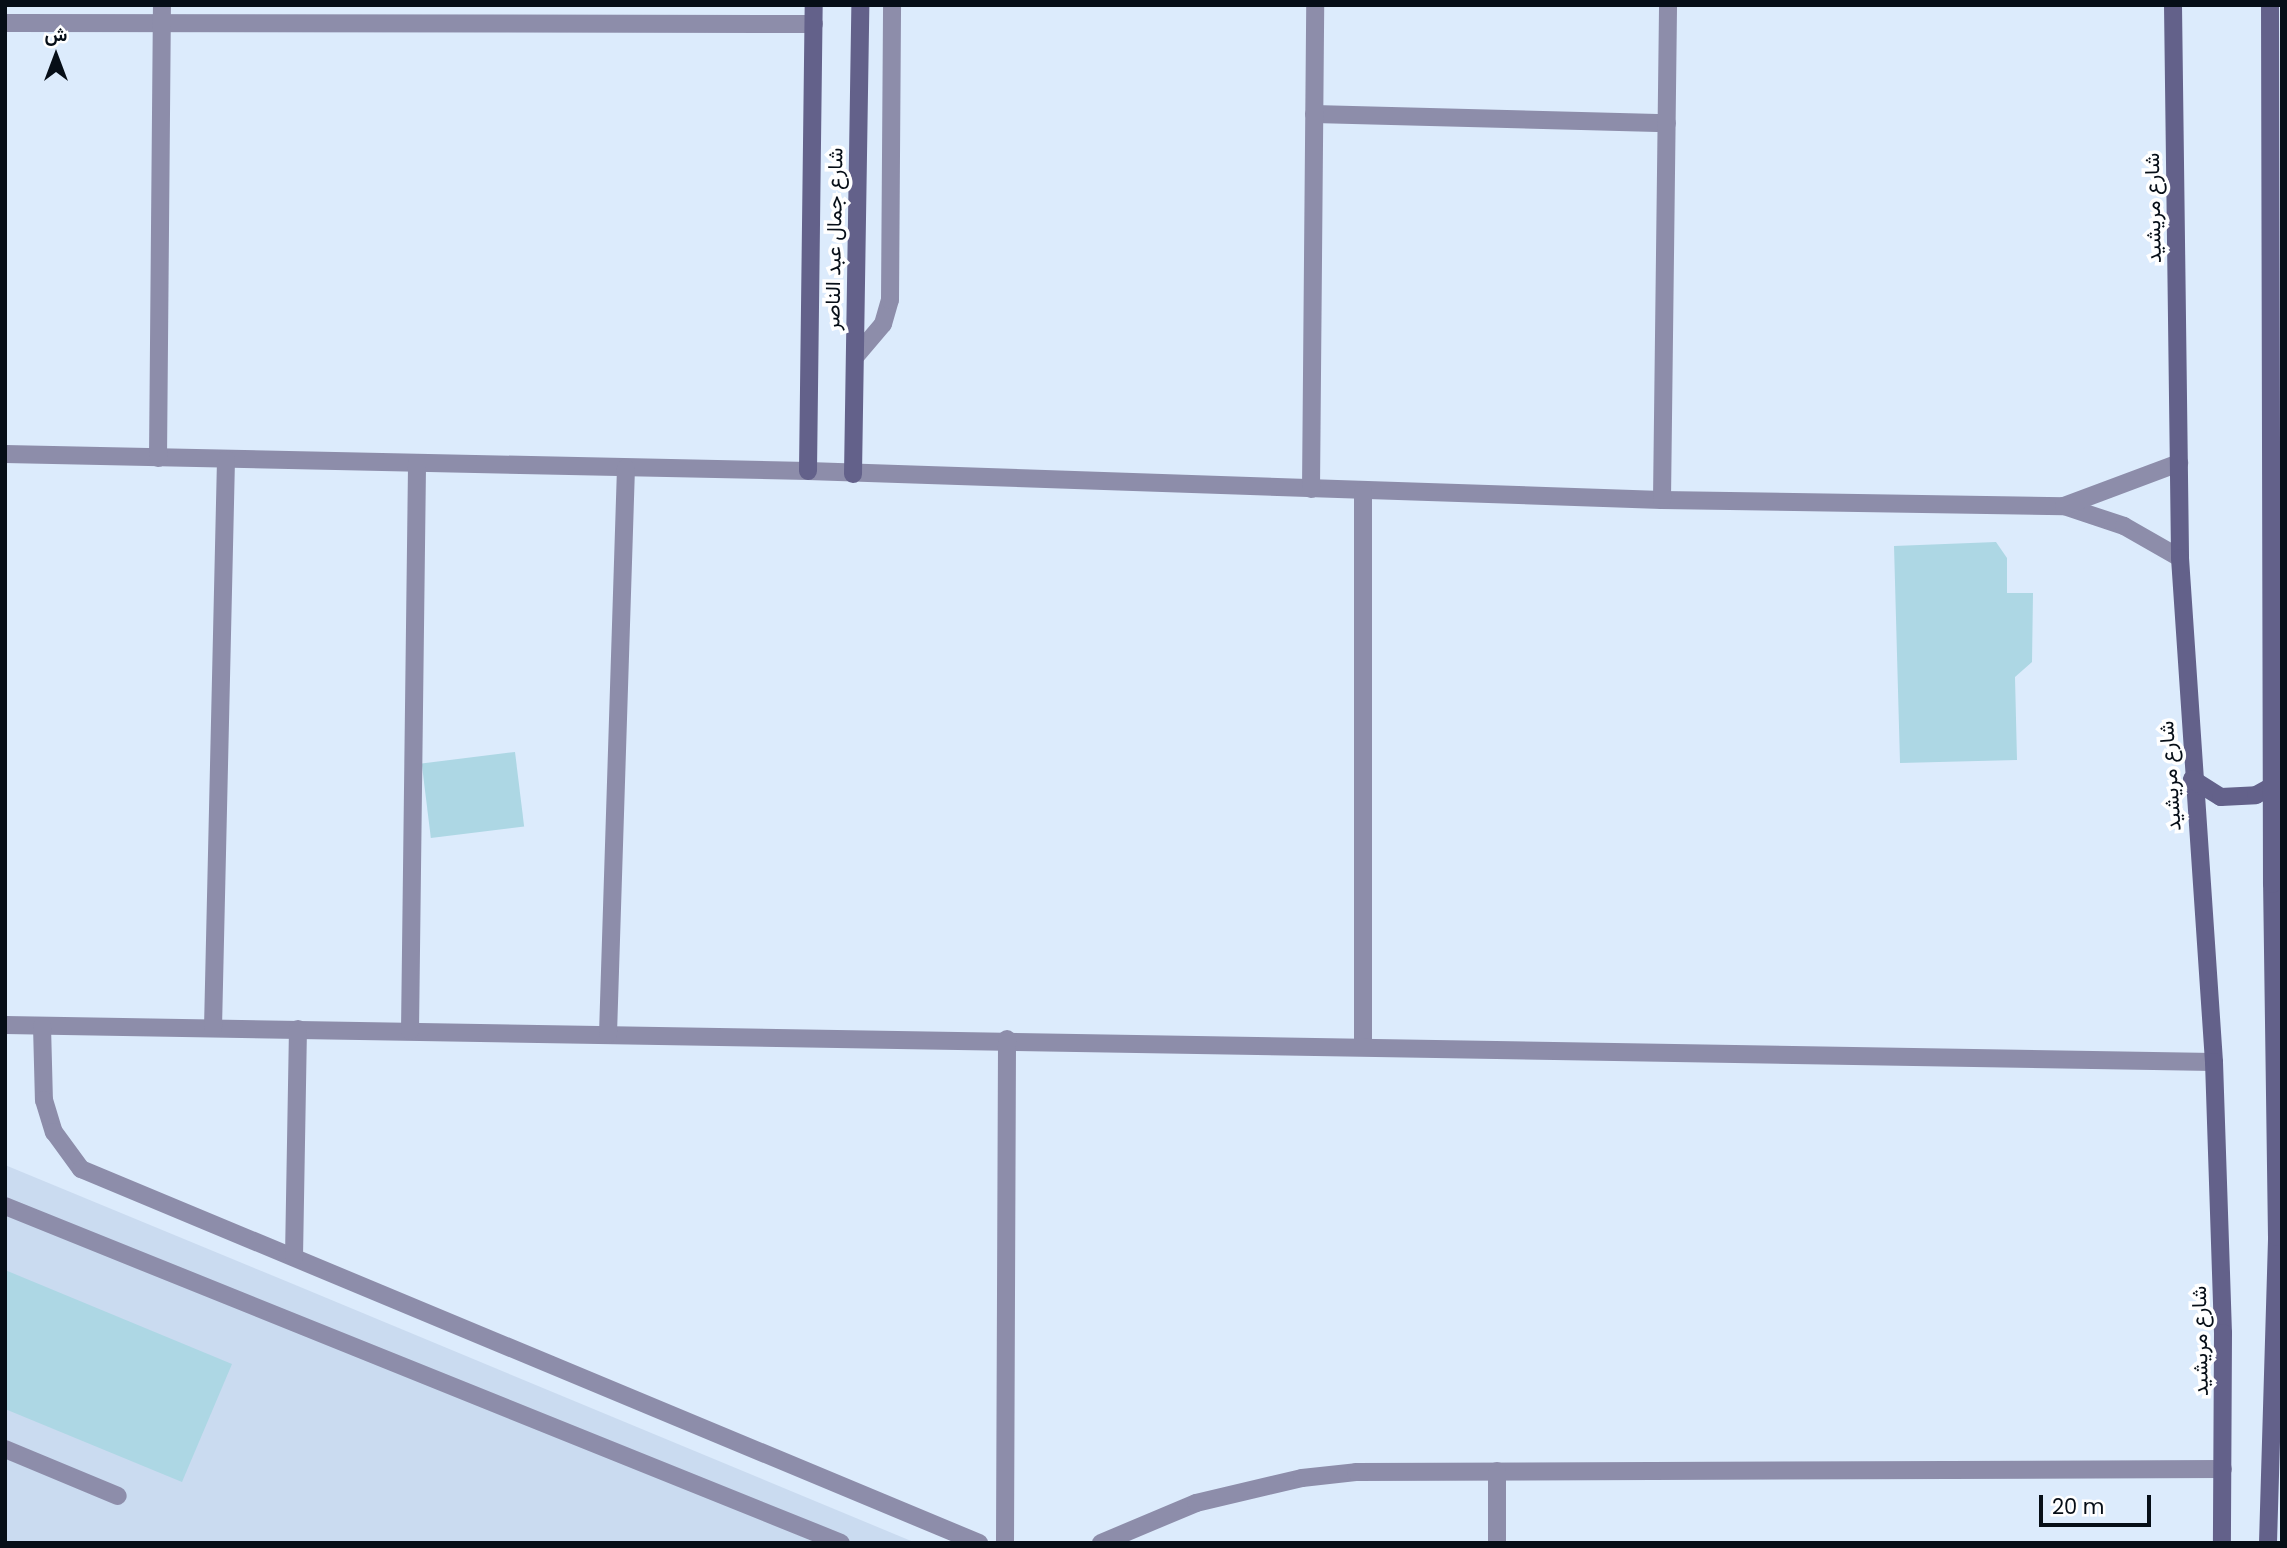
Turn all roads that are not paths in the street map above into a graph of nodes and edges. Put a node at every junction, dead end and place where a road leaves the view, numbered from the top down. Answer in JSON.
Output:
{"nodes":[{"id":1,"x":162,"y":5,"type":"edge"},
{"id":2,"x":814,"y":5,"type":"edge"},
{"id":3,"x":860,"y":5,"type":"edge"},
{"id":4,"x":892,"y":5,"type":"edge"},
{"id":5,"x":1315,"y":5,"type":"edge"},
{"id":6,"x":1668,"y":5,"type":"edge"},
{"id":7,"x":2173,"y":5,"type":"edge"},
{"id":8,"x":2270,"y":5,"type":"edge"},
{"id":9,"x":5,"y":23,"type":"edge"},
{"id":10,"x":162,"y":24,"type":"junction"},
{"id":11,"x":814,"y":24,"type":"junction"},
{"id":12,"x":1314,"y":114,"type":"junction"},
{"id":13,"x":1667,"y":123,"type":"junction"},
{"id":14,"x":855,"y":357,"type":"junction"},
{"id":15,"x":2276,"y":434,"type":"edge"},
{"id":16,"x":5,"y":454,"type":"edge"},
{"id":17,"x":158,"y":458,"type":"junction"},
{"id":18,"x":226,"y":459,"type":"junction"},
{"id":19,"x":417,"y":463,"type":"junction"},
{"id":20,"x":2179,"y":463,"type":"junction"},
{"id":21,"x":2276,"y":466,"type":"edge"},
{"id":22,"x":626,"y":468,"type":"junction"},
{"id":23,"x":808,"y":471,"type":"junction"},
{"id":24,"x":853,"y":474,"type":"junction"},
{"id":25,"x":1311,"y":489,"type":"junction"},
{"id":26,"x":1363,"y":491,"type":"junction"},
{"id":27,"x":1662,"y":500,"type":"junction"},
{"id":28,"x":2064,"y":506,"type":"junction"},
{"id":29,"x":2180,"y":558,"type":"junction"},
{"id":30,"x":2192,"y":779,"type":"junction"},
{"id":31,"x":2272,"y":786,"type":"junction"},
{"id":32,"x":2277,"y":884,"type":"edge"},
{"id":33,"x":5,"y":1025,"type":"edge"},
{"id":34,"x":42,"y":1026,"type":"junction"},
{"id":35,"x":213,"y":1028,"type":"junction"},
{"id":36,"x":298,"y":1029,"type":"junction"},
{"id":37,"x":410,"y":1031,"type":"junction"},
{"id":38,"x":608,"y":1034,"type":"junction"},
{"id":39,"x":1007,"y":1040,"type":"junction"},
{"id":40,"x":1363,"y":1044,"type":"junction"},
{"id":41,"x":2214,"y":1062,"type":"junction"},
{"id":42,"x":5,"y":1206,"type":"edge"},
{"id":43,"x":2280,"y":1237,"type":"edge"},
{"id":44,"x":295,"y":1257,"type":"junction"},
{"id":45,"x":2277,"y":1412,"type":"edge"},
{"id":46,"x":5,"y":1449,"type":"edge"},
{"id":47,"x":2223,"y":1469,"type":"junction"},
{"id":48,"x":1497,"y":1471,"type":"junction"},
{"id":49,"x":118,"y":1496,"type":"dead end"},
{"id":50,"x":841,"y":1543,"type":"edge"},
{"id":51,"x":979,"y":1543,"type":"edge"},
{"id":52,"x":1005,"y":1543,"type":"edge"},
{"id":53,"x":1101,"y":1543,"type":"edge"},
{"id":54,"x":1497,"y":1543,"type":"edge"},
{"id":55,"x":2222,"y":1543,"type":"edge"},
{"id":56,"x":2268,"y":1543,"type":"edge"}],
"edges":[{"from":1,"to":10,"type":"street"},
{"from":2,"to":11,"type":"main road","name":"شارع جمال عبد الناصر"},
{"from":3,"to":14,"type":"main road","name":"شارع جمال عبد الناصر"},
{"from":4,"to":14,"type":"street"},
{"from":5,"to":12,"type":"street"},
{"from":6,"to":13,"type":"street"},
{"from":7,"to":20,"type":"main road","name":"شارع مريشيد"},
{"from":8,"to":15,"type":"main road"},
{"from":9,"to":10,"type":"street"},
{"from":10,"to":11,"type":"street"},
{"from":10,"to":17,"type":"street"},
{"from":11,"to":23,"type":"main road","name":"شارع جمال عبد الناصر"},
{"from":12,"to":13,"type":"street"},
{"from":12,"to":25,"type":"street"},
{"from":13,"to":27,"type":"street"},
{"from":14,"to":24,"type":"main road","name":"شارع جمال عبد الناصر"},
{"from":15,"to":21,"type":"main road"},
{"from":16,"to":17,"type":"street"},
{"from":17,"to":18,"type":"street"},
{"from":18,"to":19,"type":"street"},
{"from":18,"to":35,"type":"street"},
{"from":19,"to":22,"type":"street"},
{"from":19,"to":37,"type":"street"},
{"from":20,"to":28,"type":"street"},
{"from":20,"to":29,"type":"main road","name":"شارع مريشيد"},
{"from":21,"to":31,"type":"main road"},
{"from":22,"to":23,"type":"street"},
{"from":22,"to":38,"type":"street"},
{"from":23,"to":24,"type":"street"},
{"from":24,"to":25,"type":"street"},
{"from":25,"to":26,"type":"street"},
{"from":26,"to":27,"type":"street"},
{"from":26,"to":40,"type":"street"},
{"from":27,"to":28,"type":"street"},
{"from":28,"to":29,"type":"street"},
{"from":29,"to":30,"type":"main road","name":"شارع مريشيد"},
{"from":30,"to":31,"type":"main road"},
{"from":30,"to":41,"type":"main road","name":"شارع مريشيد"},
{"from":31,"to":32,"type":"main road"},
{"from":32,"to":43,"type":"main road"},
{"from":33,"to":34,"type":"street"},
{"from":34,"to":35,"type":"street"},
{"from":34,"to":44,"type":"street"},
{"from":35,"to":36,"type":"street"},
{"from":36,"to":37,"type":"street"},
{"from":36,"to":44,"type":"street"},
{"from":37,"to":38,"type":"street"},
{"from":38,"to":39,"type":"street"},
{"from":39,"to":40,"type":"street"},
{"from":39,"to":52,"type":"street"},
{"from":40,"to":41,"type":"street"},
{"from":41,"to":47,"type":"main road","name":"شارع مريشيد"},
{"from":42,"to":50,"type":"street"},
{"from":43,"to":45,"type":"main road"},
{"from":44,"to":51,"type":"street"},
{"from":45,"to":56,"type":"main road"},
{"from":46,"to":49,"type":"street"},
{"from":47,"to":48,"type":"street"},
{"from":47,"to":55,"type":"main road","name":"شارع مريشيد"},
{"from":48,"to":53,"type":"street"},
{"from":48,"to":54,"type":"street"}]}
